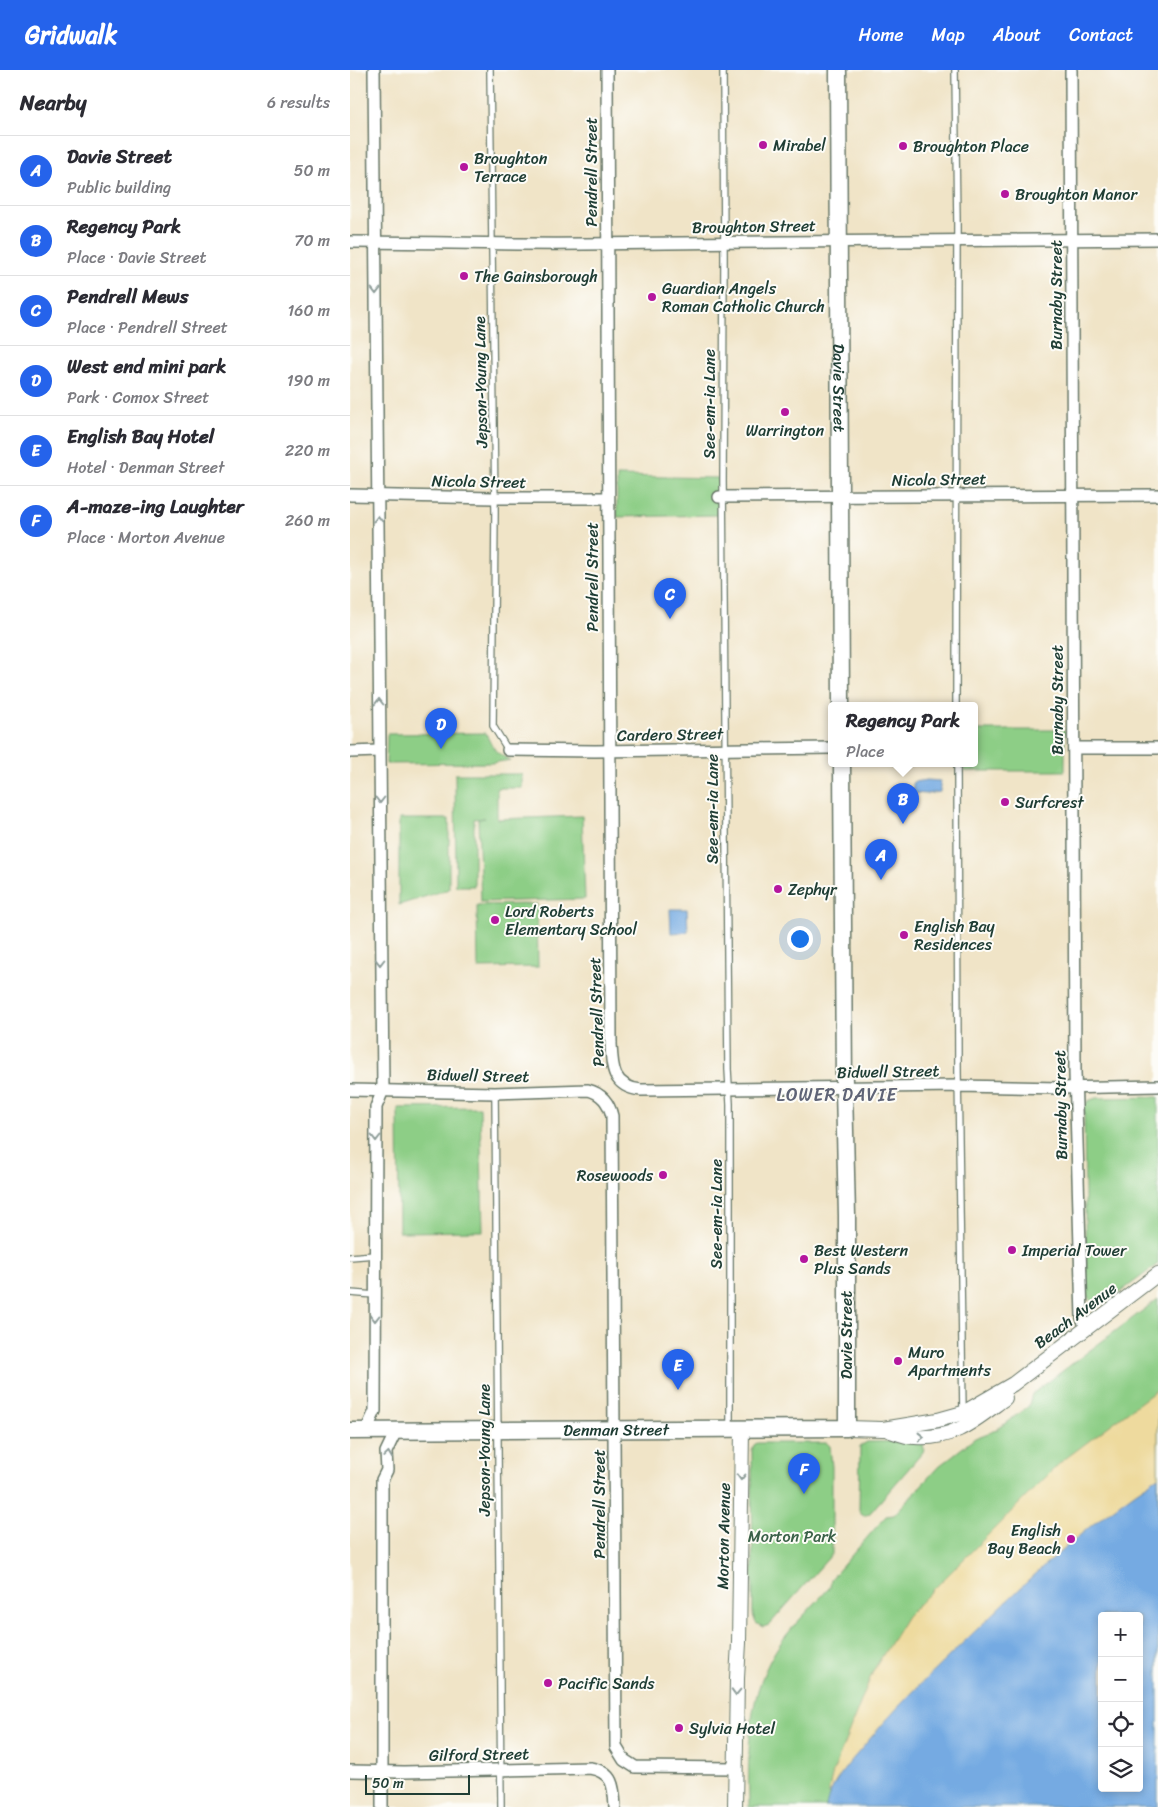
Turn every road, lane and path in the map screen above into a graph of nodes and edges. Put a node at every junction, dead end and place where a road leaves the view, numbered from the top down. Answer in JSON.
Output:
{"nodes":[{"id":1,"x":374,"y":70,"type":"edge"},
{"id":2,"x":490,"y":70,"type":"edge"},
{"id":3,"x":607,"y":70,"type":"edge"},
{"id":4,"x":723,"y":70,"type":"edge"},
{"id":5,"x":838,"y":70,"type":"edge"},
{"id":6,"x":955,"y":70,"type":"edge"},
{"id":7,"x":1071,"y":70,"type":"edge"},
{"id":8,"x":1072,"y":239,"type":"junction"},
{"id":9,"x":1158,"y":239,"type":"edge"},
{"id":10,"x":957,"y":240,"type":"junction"},
{"id":11,"x":839,"y":241,"type":"junction"},
{"id":12,"x":350,"y":242,"type":"edge"},
{"id":13,"x":376,"y":242,"type":"junction"},
{"id":14,"x":724,"y":243,"type":"junction"},
{"id":15,"x":608,"y":244,"type":"junction"},
{"id":16,"x":492,"y":245,"type":"junction"},
{"id":17,"x":1074,"y":494,"type":"junction"},
{"id":18,"x":350,"y":495,"type":"edge"},
{"id":19,"x":378,"y":495,"type":"junction"},
{"id":20,"x":1158,"y":495,"type":"edge"},
{"id":21,"x":956,"y":496,"type":"junction"},
{"id":22,"x":721,"y":497,"type":"junction"},
{"id":23,"x":840,"y":497,"type":"junction"},
{"id":24,"x":494,"y":498,"type":"junction"},
{"id":25,"x":608,"y":498,"type":"junction"},
{"id":26,"x":841,"y":702,"type":"edge"},
{"id":27,"x":956,"y":702,"type":"edge"},
{"id":28,"x":828,"y":748,"type":"edge"},
{"id":29,"x":1074,"y":748,"type":"junction"},
{"id":30,"x":1158,"y":748,"type":"edge"},
{"id":31,"x":726,"y":749,"type":"junction"},
{"id":32,"x":508,"y":750,"type":"joint"},
{"id":33,"x":380,"y":751,"type":"junction"},
{"id":34,"x":609,"y":751,"type":"junction"},
{"id":35,"x":350,"y":752,"type":"edge"},
{"id":36,"x":842,"y":767,"type":"edge"},
{"id":37,"x":957,"y":767,"type":"edge"},
{"id":38,"x":620,"y":1081,"type":"joint"},
{"id":39,"x":959,"y":1086,"type":"junction"},
{"id":40,"x":1158,"y":1086,"type":"edge"},
{"id":41,"x":844,"y":1088,"type":"junction"},
{"id":42,"x":1076,"y":1088,"type":"junction"},
{"id":43,"x":350,"y":1090,"type":"edge"},
{"id":44,"x":382,"y":1090,"type":"junction"},
{"id":45,"x":729,"y":1090,"type":"junction"},
{"id":46,"x":495,"y":1093,"type":"junction"},
{"id":47,"x":603,"y":1099,"type":"joint"},
{"id":48,"x":375,"y":1255,"type":"junction"},
{"id":49,"x":350,"y":1257,"type":"edge"},
{"id":50,"x":1158,"y":1274,"type":"edge"},
{"id":51,"x":350,"y":1293,"type":"edge"},
{"id":52,"x":375,"y":1295,"type":"junction"},
{"id":53,"x":1086,"y":1328,"type":"junction"},
{"id":54,"x":1013,"y":1384,"type":"junction"},
{"id":55,"x":963,"y":1413,"type":"junction"},
{"id":56,"x":847,"y":1428,"type":"junction"},
{"id":57,"x":736,"y":1429,"type":"junction"},
{"id":58,"x":883,"y":1429,"type":"junction"},
{"id":59,"x":498,"y":1430,"type":"junction"},
{"id":60,"x":614,"y":1430,"type":"junction"},
{"id":61,"x":959,"y":1430,"type":"joint"},
{"id":62,"x":358,"y":1431,"type":"edge"},
{"id":63,"x":396,"y":1431,"type":"junction"},
{"id":64,"x":735,"y":1768,"type":"junction"},
{"id":65,"x":501,"y":1770,"type":"junction"},
{"id":66,"x":350,"y":1771,"type":"edge"},
{"id":67,"x":382,"y":1771,"type":"junction"},
{"id":68,"x":382,"y":1807,"type":"edge"},
{"id":69,"x":501,"y":1807,"type":"edge"},
{"id":70,"x":615,"y":1807,"type":"edge"},
{"id":71,"x":735,"y":1807,"type":"edge"}],
"edges":[{"from":1,"to":13,"type":"street"},
{"from":2,"to":16,"type":"lane","name":"Jepson-Young Lane"},
{"from":3,"to":15,"type":"street","name":"Pendrell Street"},
{"from":4,"to":14,"type":"lane","name":"See-em-ia Lane"},
{"from":5,"to":11,"type":"main road","name":"Davie Street"},
{"from":6,"to":10,"type":"lane"},
{"from":7,"to":8,"type":"street","name":"Burnaby Street"},
{"from":8,"to":9,"type":"street","name":"Broughton Street"},
{"from":8,"to":10,"type":"street","name":"Broughton Street"},
{"from":8,"to":17,"type":"street","name":"Burnaby Street"},
{"from":10,"to":11,"type":"street","name":"Broughton Street"},
{"from":10,"to":21,"type":"lane"},
{"from":11,"to":14,"type":"street","name":"Broughton Street"},
{"from":11,"to":23,"type":"main road","name":"Davie Street"},
{"from":12,"to":13,"type":"street","name":"Broughton Street"},
{"from":13,"to":16,"type":"street","name":"Broughton Street"},
{"from":13,"to":19,"type":"street","one_way":true},
{"from":14,"to":15,"type":"street","name":"Broughton Street"},
{"from":14,"to":22,"type":"lane","name":"See-em-ia Lane"},
{"from":15,"to":16,"type":"street","name":"Broughton Street"},
{"from":15,"to":25,"type":"street","name":"Pendrell Street"},
{"from":16,"to":24,"type":"lane","name":"Jepson-Young Lane"},
{"from":17,"to":20,"type":"street","name":"Nicola Street"},
{"from":17,"to":21,"type":"street","name":"Nicola Street"},
{"from":17,"to":29,"type":"street","name":"Burnaby Street"},
{"from":18,"to":19,"type":"street","name":"Nicola Street"},
{"from":19,"to":24,"type":"street","name":"Nicola Street"},
{"from":33,"to":19,"type":"street","one_way":true},
{"from":21,"to":23,"type":"street","name":"Nicola Street"},
{"from":21,"to":27,"type":"lane"},
{"from":22,"to":23,"type":"street","name":"Nicola Street"},
{"from":22,"to":31,"type":"lane","name":"See-em-ia Lane"},
{"from":23,"to":26,"type":"main road","name":"Davie Street"},
{"from":24,"to":25,"type":"street","name":"Nicola Street"},
{"from":24,"to":32,"type":"lane","name":"Jepson-Young Lane"},
{"from":25,"to":34,"type":"street","name":"Pendrell Street"},
{"from":28,"to":31,"type":"street","name":"Cardero Street"},
{"from":29,"to":30,"type":"street"},
{"from":29,"to":42,"type":"street","name":"Burnaby Street"},
{"from":31,"to":34,"type":"street","name":"Cardero Street"},
{"from":31,"to":45,"type":"lane","name":"See-em-ia Lane"},
{"from":32,"to":34,"type":"street","name":"Cardero Street"},
{"from":33,"to":35,"type":"street"},
{"from":33,"to":44,"type":"street","one_way":true},
{"from":34,"to":38,"type":"street","name":"Pendrell Street"},
{"from":36,"to":41,"type":"main road","name":"Davie Street"},
{"from":37,"to":39,"type":"lane"},
{"from":38,"to":45,"type":"street","name":"Bidwell Street"},
{"from":39,"to":41,"type":"street","name":"Bidwell Street"},
{"from":39,"to":42,"type":"street","name":"Bidwell Street"},
{"from":39,"to":55,"type":"lane"},
{"from":40,"to":42,"type":"street","name":"Bidwell Street"},
{"from":41,"to":45,"type":"street","name":"Bidwell Street"},
{"from":41,"to":56,"type":"main road","name":"Davie Street"},
{"from":42,"to":53,"type":"street","name":"Burnaby Street"},
{"from":43,"to":44,"type":"street","name":"Bidwell Street"},
{"from":44,"to":46,"type":"street","name":"Bidwell Street"},
{"from":44,"to":48,"type":"street","one_way":true},
{"from":45,"to":57,"type":"lane","name":"See-em-ia Lane"},
{"from":46,"to":47,"type":"street","name":"Bidwell Street"},
{"from":46,"to":59,"type":"lane","name":"Jepson-Young Lane"},
{"from":47,"to":60,"type":"street","name":"Pendrell Street"},
{"from":48,"to":49,"type":"lane"},
{"from":48,"to":52,"type":"street"},
{"from":50,"to":53,"type":"street","name":"Beach Avenue"},
{"from":51,"to":52,"type":"lane"},
{"from":52,"to":62,"type":"street","one_way":true},
{"from":53,"to":54,"type":"street","name":"Beach Avenue"},
{"from":54,"to":55,"type":"street","name":"Beach Avenue"},
{"from":54,"to":61,"type":"street","name":"Beach Avenue"},
{"from":55,"to":58,"type":"street","name":"Denman Street"},
{"from":56,"to":57,"type":"main road","name":"Denman Street"},
{"from":56,"to":58,"type":"street","name":"Denman Street"},
{"from":57,"to":60,"type":"main road","name":"Denman Street"},
{"from":57,"to":64,"type":"street","name":"Morton Avenue","one_way":true},
{"from":58,"to":61,"type":"street","name":"Denman Street","one_way":true},
{"from":59,"to":60,"type":"main road","name":"Denman Street"},
{"from":59,"to":63,"type":"main road","name":"Denman Street"},
{"from":59,"to":65,"type":"lane","name":"Jepson-Young Lane"},
{"from":60,"to":64,"type":"street","name":"Pendrell Street"},
{"from":62,"to":63,"type":"main road","name":"Denman Street"},
{"from":67,"to":63,"type":"street","one_way":true},
{"from":64,"to":71,"type":"street"},
{"from":65,"to":67,"type":"street","name":"Gilford Street"},
{"from":65,"to":69,"type":"lane","name":"Jepson-Young Lane"},
{"from":65,"to":70,"type":"street","name":"Gilford Street"},
{"from":66,"to":67,"type":"street","name":"Gilford Street"},
{"from":67,"to":68,"type":"street"}]}
